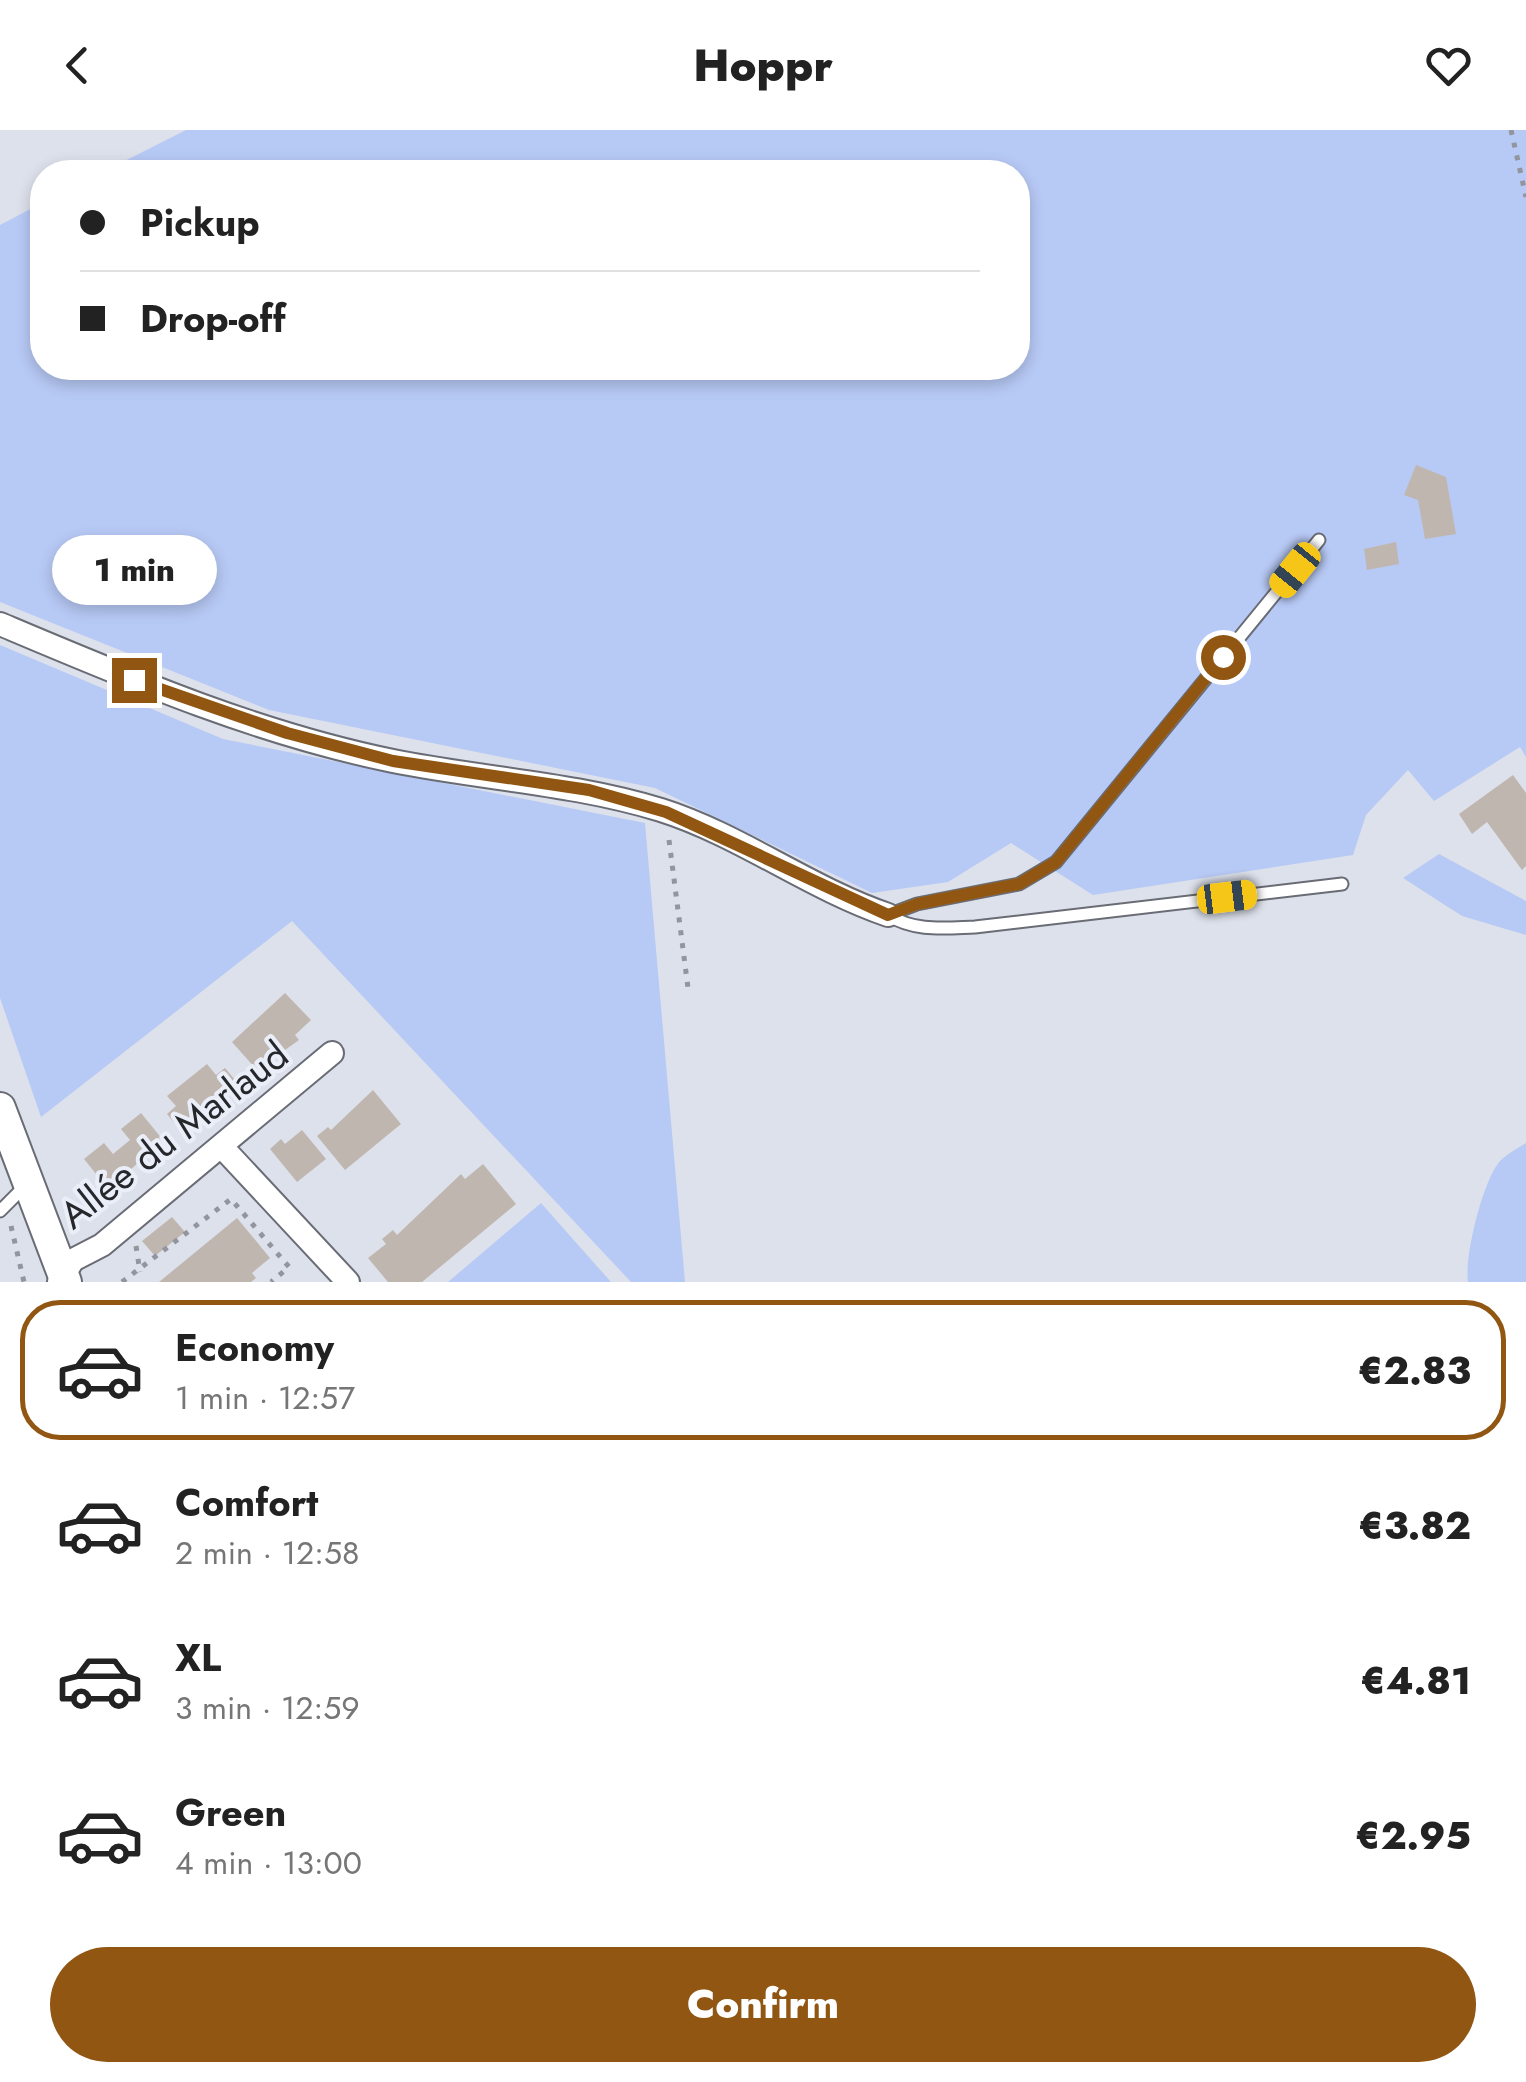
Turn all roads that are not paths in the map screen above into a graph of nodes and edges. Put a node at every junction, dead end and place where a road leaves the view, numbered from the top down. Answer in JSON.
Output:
{"nodes":[{"id":1,"x":1318,"y":540,"type":"dead end"},
{"id":2,"x":0,"y":624,"type":"edge"},
{"id":3,"x":1342,"y":884,"type":"dead end"},
{"id":4,"x":888,"y":915,"type":"junction"},
{"id":5,"x":332,"y":1054,"type":"dead end"},
{"id":6,"x":0,"y":1108,"type":"edge"},
{"id":7,"x":222,"y":1147,"type":"junction"},
{"id":8,"x":28,"y":1183,"type":"junction"},
{"id":9,"x":3,"y":1208,"type":"edge"},
{"id":10,"x":337,"y":1278,"type":"edge"},
{"id":11,"x":63,"y":1279,"type":"edge"}],
"edges":[{"from":1,"to":4,"type":"lane"},
{"from":2,"to":4,"type":"street"},
{"from":3,"to":4,"type":"lane"},
{"from":5,"to":7,"type":"street","name":"Allée du Marlaud"},
{"from":6,"to":8,"type":"street"},
{"from":7,"to":10,"type":"street"},
{"from":7,"to":11,"type":"street","name":"Allée du Marlaud"},
{"from":8,"to":9,"type":"lane"},
{"from":8,"to":11,"type":"street"}]}
